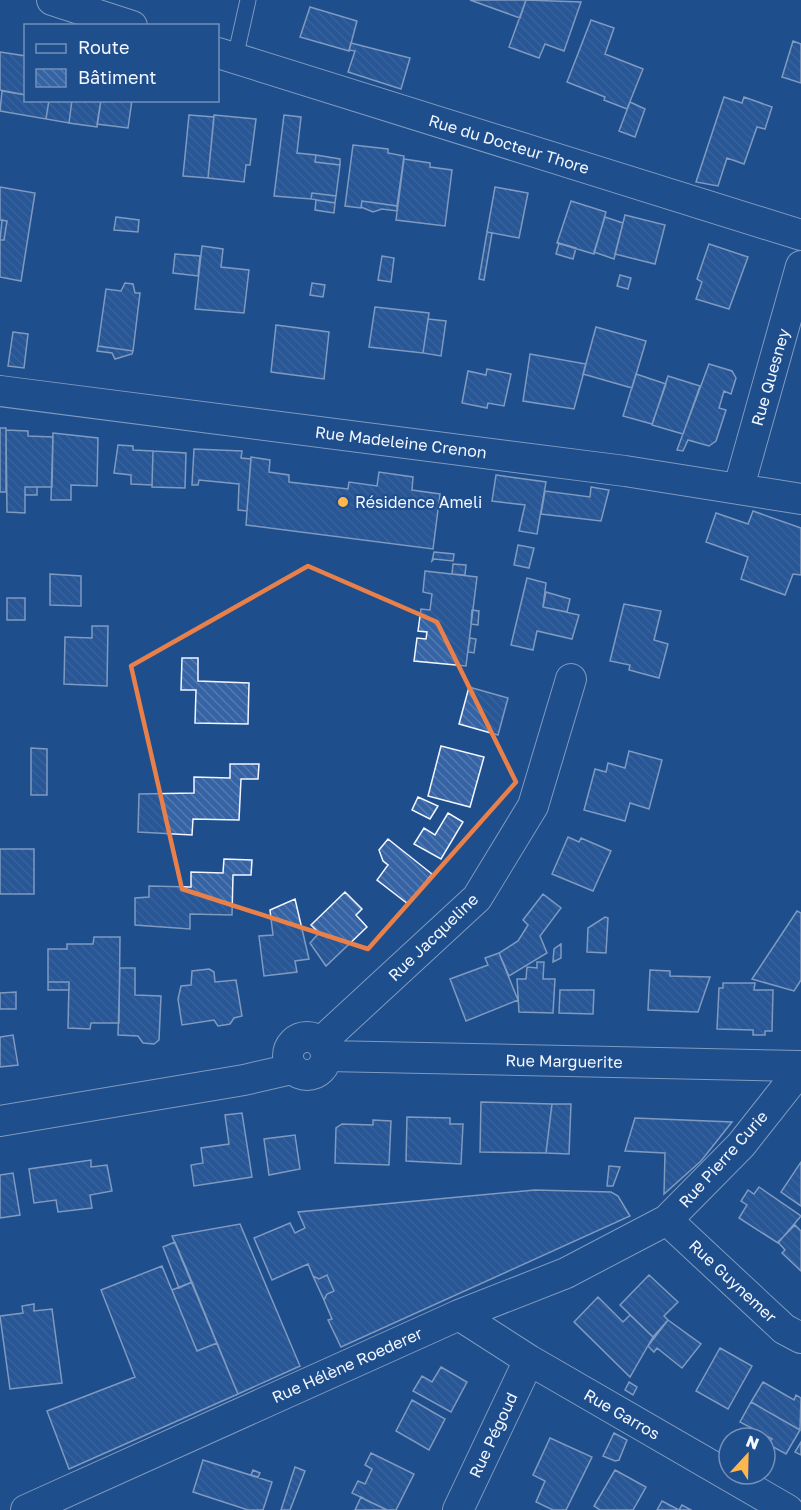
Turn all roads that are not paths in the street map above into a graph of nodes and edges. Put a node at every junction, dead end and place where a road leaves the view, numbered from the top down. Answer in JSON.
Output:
{"nodes":[{"id":1,"x":52,"y":0,"type":"edge"},
{"id":2,"x":248,"y":0,"type":"edge"},
{"id":3,"x":126,"y":24,"type":"edge"},
{"id":4,"x":226,"y":56,"type":"edge"},
{"id":5,"x":801,"y":235,"type":"edge"},
{"id":6,"x":801,"y":266,"type":"edge"},
{"id":7,"x":0,"y":391,"type":"edge"},
{"id":8,"x":739,"y":487,"type":"junction"},
{"id":9,"x":801,"y":499,"type":"edge"},
{"id":10,"x":571,"y":680,"type":"dead end"},
{"id":11,"x":324,"y":1049,"type":"junction"},
{"id":12,"x":801,"y":1068,"type":"edge"},
{"id":13,"x":0,"y":1120,"type":"edge"},
{"id":14,"x":667,"y":1220,"type":"junction"},
{"id":15,"x":459,"y":1315,"type":"junction"},
{"id":16,"x":801,"y":1338,"type":"edge"},
{"id":17,"x":529,"y":1360,"type":"junction"},
{"id":18,"x":26,"y":1510,"type":"edge"},
{"id":19,"x":458,"y":1510,"type":"edge"},
{"id":20,"x":788,"y":1510,"type":"edge"}],
"edges":[{"from":1,"to":3,"type":"street"},
{"from":2,"to":4,"type":"lane"},
{"from":4,"to":5,"type":"street","name":"Rue du Docteur Thore"},
{"from":6,"to":8,"type":"street","name":"Rue Quesney"},
{"from":7,"to":8,"type":"street","name":"Rue Madeleine Crenon"},
{"from":8,"to":9,"type":"street","name":"Rue Madeleine Crenon"},
{"from":10,"to":11,"type":"street","name":"Rue Jacqueline"},
{"from":11,"to":12,"type":"street","name":"Rue Marguerite"},
{"from":11,"to":13,"type":"street","name":"Rue Marguerite"},
{"from":12,"to":14,"type":"street","name":"Rue Pierre Curie"},
{"from":14,"to":15,"type":"street","name":"Rue Hélène Roederer"},
{"from":14,"to":16,"type":"street","name":"Rue Guynemer"},
{"from":15,"to":17,"type":"street","name":"Rue Garros"},
{"from":15,"to":18,"type":"street","name":"Rue Hélène Roederer"},
{"from":17,"to":19,"type":"street","name":"Rue Pégoud"},
{"from":17,"to":20,"type":"street","name":"Rue Garros"}]}
